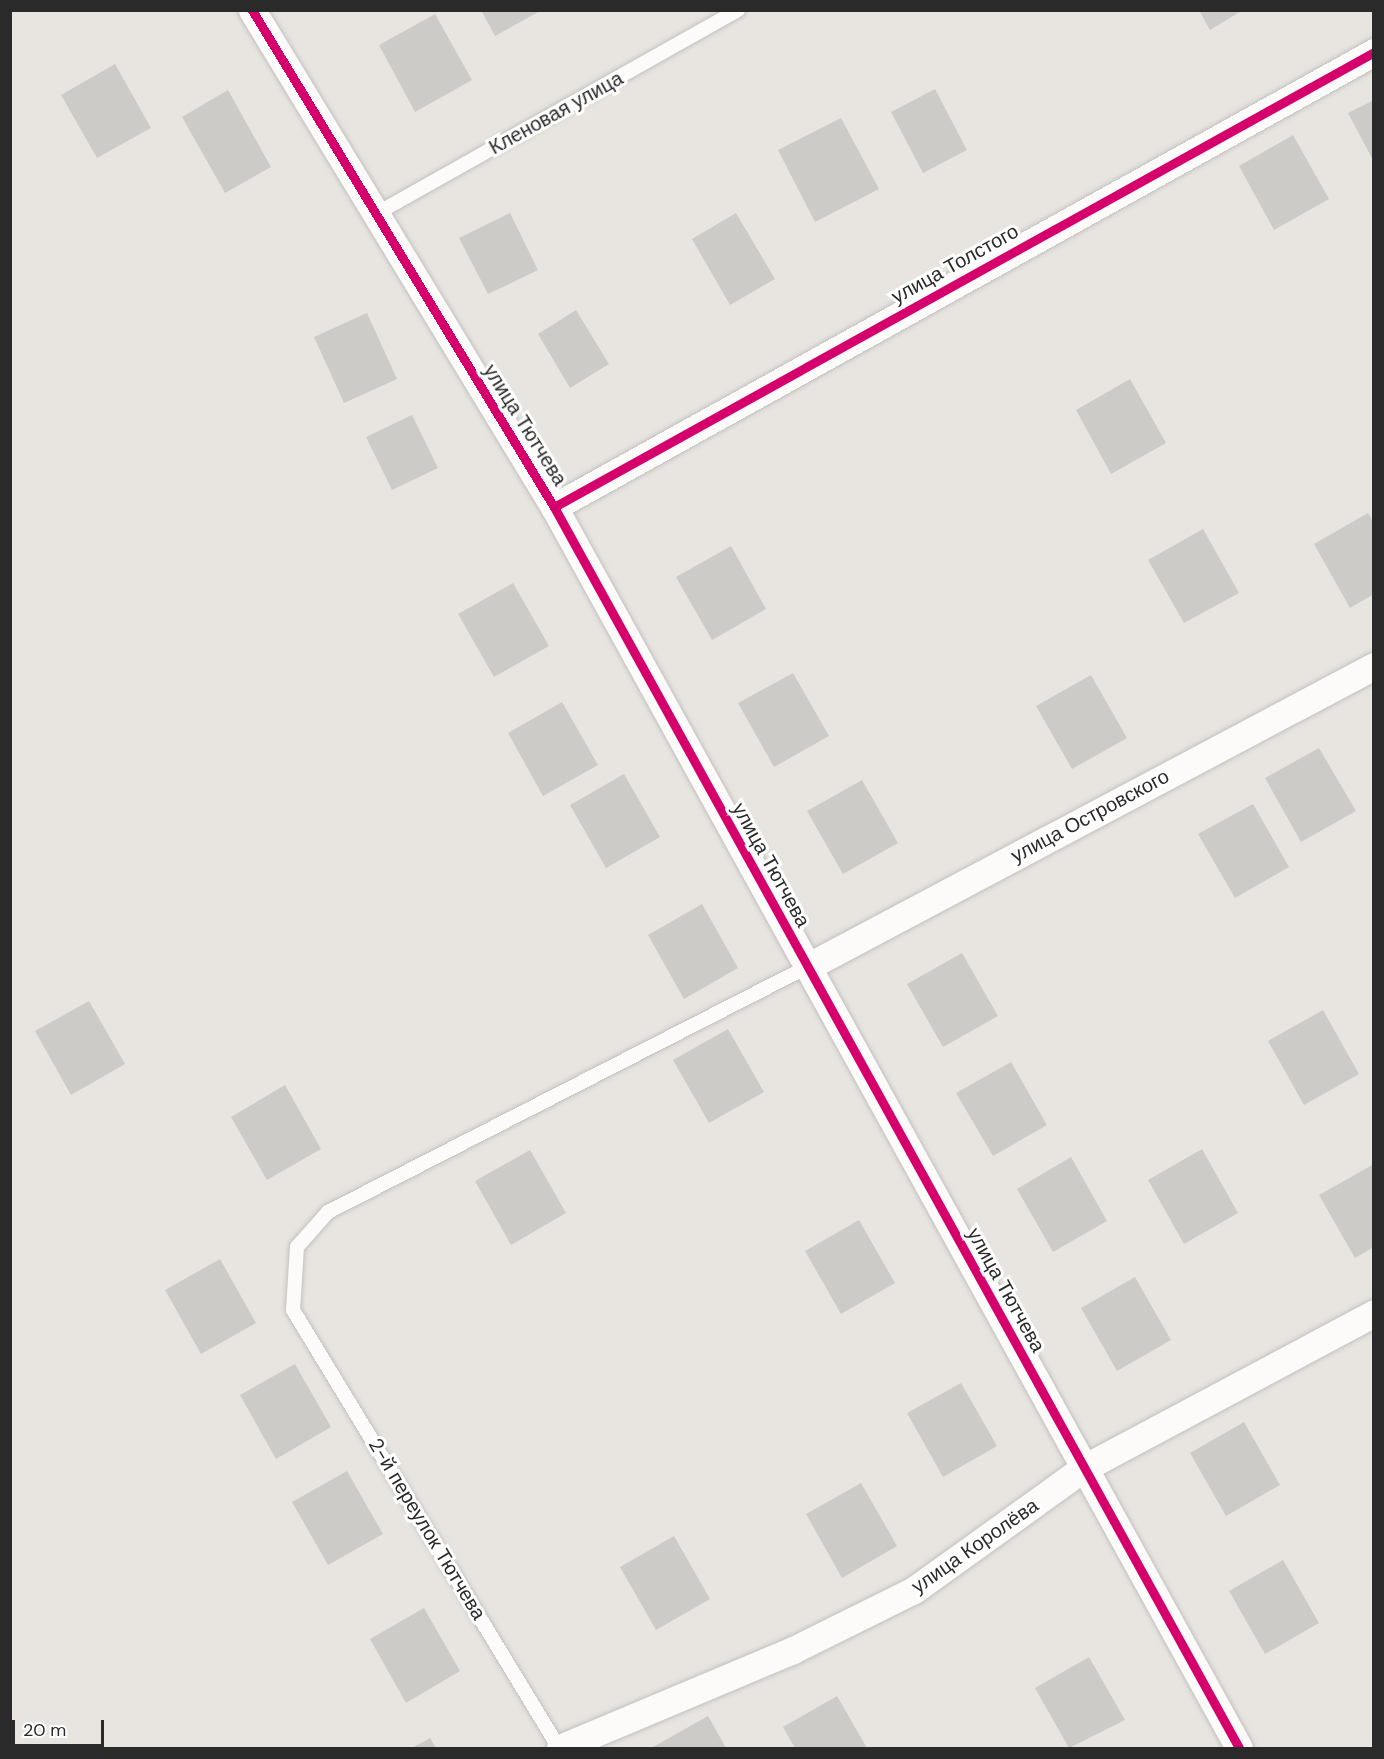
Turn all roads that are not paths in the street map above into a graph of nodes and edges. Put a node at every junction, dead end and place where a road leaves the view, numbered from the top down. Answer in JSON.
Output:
{"nodes":[{"id":1,"x":252,"y":10,"type":"edge"},
{"id":2,"x":738,"y":10,"type":"edge"},
{"id":3,"x":1374,"y":52,"type":"edge"},
{"id":4,"x":374,"y":215,"type":"junction"},
{"id":5,"x":554,"y":507,"type":"junction"},
{"id":6,"x":1374,"y":666,"type":"edge"},
{"id":7,"x":807,"y":967,"type":"junction"},
{"id":8,"x":1374,"y":1312,"type":"edge"},
{"id":9,"x":1084,"y":1468,"type":"junction"},
{"id":10,"x":560,"y":1748,"type":"edge"},
{"id":11,"x":1239,"y":1749,"type":"edge"}],
"edges":[{"from":1,"to":4,"type":"street","name":"улица Тютчева"},
{"from":2,"to":4,"type":"lane","name":"Кленовая улица"},
{"from":3,"to":5,"type":"street","name":"улица Толстого"},
{"from":4,"to":5,"type":"street","name":"улица Тютчева"},
{"from":5,"to":7,"type":"street","name":"улица Тютчева"},
{"from":6,"to":7,"type":"street","name":"улица Островского"},
{"from":7,"to":9,"type":"street","name":"улица Тютчева"},
{"from":7,"to":10,"type":"lane","name":"2-й переулок Тютчева"},
{"from":8,"to":9,"type":"street","name":"улица Королёва"},
{"from":9,"to":10,"type":"street","name":"улица Королёва"},
{"from":9,"to":11,"type":"street","name":"улица Тютчева"}]}
